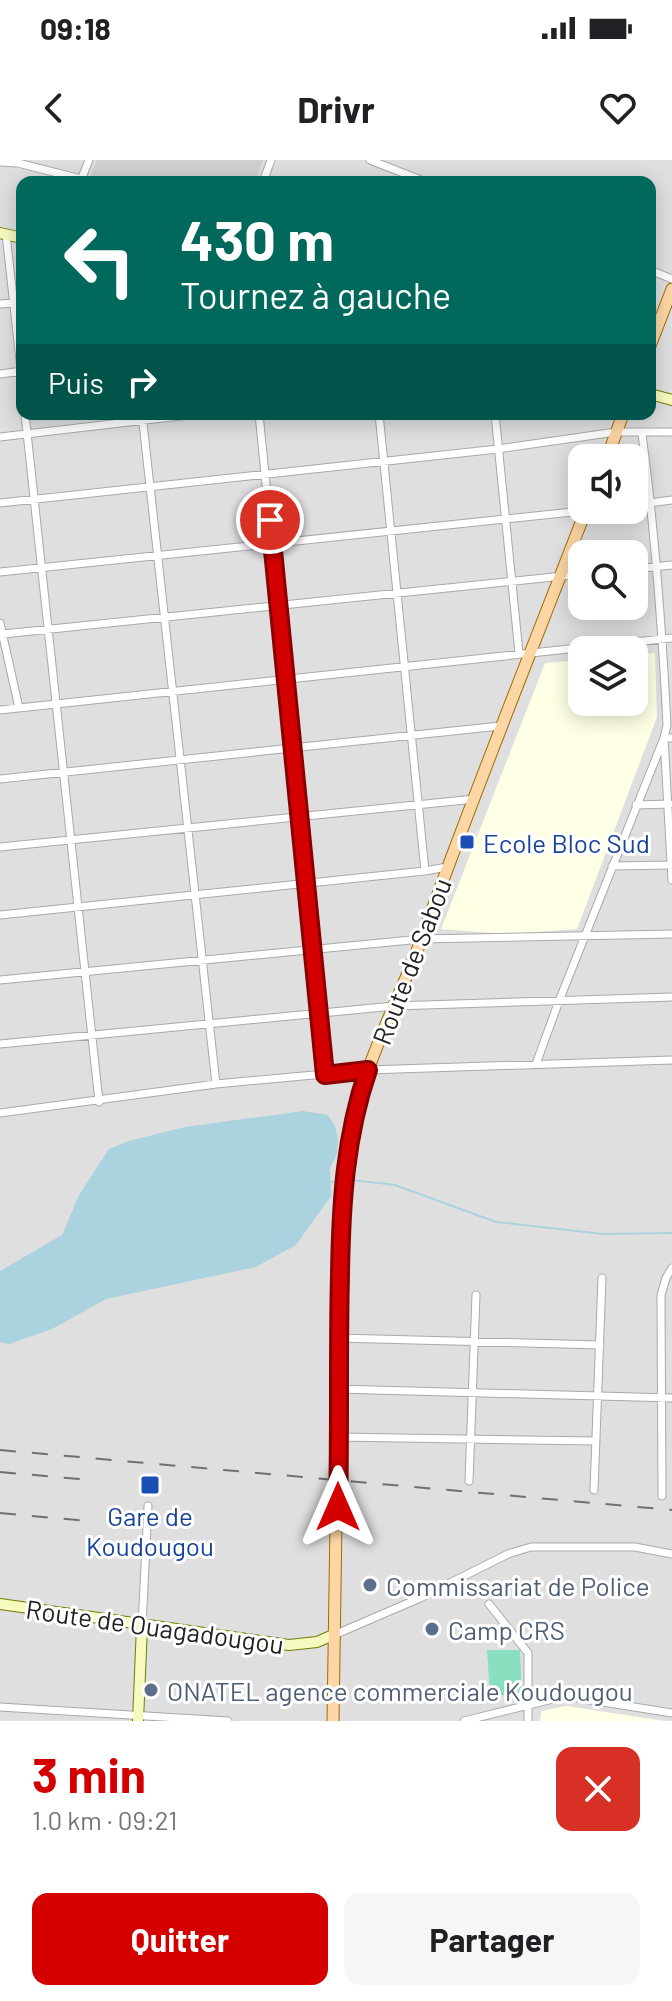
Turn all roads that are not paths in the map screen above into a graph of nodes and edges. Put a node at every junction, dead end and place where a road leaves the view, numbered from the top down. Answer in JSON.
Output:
{"nodes":[{"id":1,"x":370,"y":160,"type":"edge"},
{"id":2,"x":0,"y":162,"type":"edge"},
{"id":3,"x":66,"y":176,"type":"edge"},
{"id":4,"x":411,"y":176,"type":"edge"},
{"id":5,"x":3,"y":233,"type":"edge"},
{"id":6,"x":672,"y":289,"type":"edge"},
{"id":7,"x":16,"y":293,"type":"edge"},
{"id":8,"x":656,"y":330,"type":"edge"},
{"id":9,"x":26,"y":420,"type":"edge"},
{"id":10,"x":122,"y":420,"type":"edge"},
{"id":11,"x":142,"y":420,"type":"edge"},
{"id":12,"x":260,"y":420,"type":"edge"},
{"id":13,"x":380,"y":420,"type":"edge"},
{"id":14,"x":496,"y":420,"type":"edge"},
{"id":15,"x":621,"y":420,"type":"edge"},
{"id":16,"x":616,"y":432,"type":"junction"},
{"id":17,"x":672,"y":432,"type":"edge"},
{"id":18,"x":27,"y":434,"type":"junction"},
{"id":19,"x":642,"y":434,"type":"junction"},
{"id":20,"x":0,"y":437,"type":"edge"},
{"id":21,"x":612,"y":444,"type":"edge"},
{"id":22,"x":498,"y":449,"type":"junction"},
{"id":23,"x":384,"y":461,"type":"junction"},
{"id":24,"x":265,"y":474,"type":"junction"},
{"id":25,"x":150,"y":486,"type":"junction"},
{"id":26,"x":34,"y":498,"type":"junction"},
{"id":27,"x":672,"y":500,"type":"edge"},
{"id":28,"x":0,"y":503,"type":"edge"},
{"id":29,"x":648,"y":503,"type":"edge"},
{"id":30,"x":651,"y":503,"type":"junction"},
{"id":31,"x":568,"y":512,"type":"edge"},
{"id":32,"x":505,"y":519,"type":"junction"},
{"id":33,"x":582,"y":524,"type":"edge"},
{"id":34,"x":390,"y":530,"type":"junction"},
{"id":35,"x":272,"y":543,"type":"junction"},
{"id":36,"x":158,"y":556,"type":"junction"},
{"id":37,"x":672,"y":565,"type":"edge"},
{"id":38,"x":656,"y":567,"type":"junction"},
{"id":39,"x":42,"y":568,"type":"junction"},
{"id":40,"x":648,"y":568,"type":"edge"},
{"id":41,"x":0,"y":572,"type":"edge"},
{"id":42,"x":568,"y":575,"type":"edge"},
{"id":43,"x":560,"y":576,"type":"junction"},
{"id":44,"x":512,"y":581,"type":"junction"},
{"id":45,"x":397,"y":593,"type":"junction"},
{"id":46,"x":279,"y":606,"type":"junction"},
{"id":47,"x":165,"y":617,"type":"junction"},
{"id":48,"x":0,"y":623,"type":"edge"},
{"id":49,"x":48,"y":629,"type":"junction"},
{"id":50,"x":3,"y":634,"type":"junction"},
{"id":51,"x":672,"y":638,"type":"edge"},
{"id":52,"x":662,"y":639,"type":"junction"},
{"id":53,"x":524,"y":653,"type":"junction"},
{"id":54,"x":404,"y":666,"type":"junction"},
{"id":55,"x":668,"y":670,"type":"edge"},
{"id":56,"x":286,"y":679,"type":"junction"},
{"id":57,"x":173,"y":691,"type":"junction"},
{"id":58,"x":56,"y":704,"type":"junction"},
{"id":59,"x":19,"y":708,"type":"junction"},
{"id":60,"x":0,"y":710,"type":"edge"},
{"id":61,"x":500,"y":726,"type":"junction"},
{"id":62,"x":411,"y":736,"type":"junction"},
{"id":63,"x":668,"y":738,"type":"edge"},
{"id":64,"x":293,"y":748,"type":"junction"},
{"id":65,"x":180,"y":760,"type":"junction"},
{"id":66,"x":63,"y":772,"type":"junction"},
{"id":67,"x":0,"y":779,"type":"edge"},
{"id":68,"x":475,"y":799,"type":"junction"},
{"id":69,"x":418,"y":804,"type":"junction"},
{"id":70,"x":670,"y":804,"type":"edge"},
{"id":71,"x":636,"y":805,"type":"junction"},
{"id":72,"x":299,"y":816,"type":"junction"},
{"id":73,"x":188,"y":827,"type":"junction"},
{"id":74,"x":71,"y":839,"type":"junction"},
{"id":75,"x":0,"y":847,"type":"edge"},
{"id":76,"x":672,"y":865,"type":"edge"},
{"id":77,"x":612,"y":866,"type":"junction"},
{"id":78,"x":447,"y":867,"type":"junction"},
{"id":79,"x":425,"y":871,"type":"junction"},
{"id":80,"x":672,"y":880,"type":"edge"},
{"id":81,"x":306,"y":883,"type":"junction"},
{"id":82,"x":195,"y":895,"type":"junction"},
{"id":83,"x":78,"y":907,"type":"junction"},
{"id":84,"x":0,"y":915,"type":"edge"},
{"id":85,"x":672,"y":934,"type":"edge"},
{"id":86,"x":585,"y":937,"type":"junction"},
{"id":87,"x":421,"y":939,"type":"junction"},
{"id":88,"x":312,"y":948,"type":"junction"},
{"id":89,"x":202,"y":960,"type":"junction"},
{"id":90,"x":85,"y":972,"type":"junction"},
{"id":91,"x":0,"y":980,"type":"edge"},
{"id":92,"x":672,"y":997,"type":"edge"},
{"id":93,"x":559,"y":1001,"type":"junction"},
{"id":94,"x":394,"y":1006,"type":"junction"},
{"id":95,"x":319,"y":1014,"type":"junction"},
{"id":96,"x":209,"y":1024,"type":"junction"},
{"id":97,"x":91,"y":1035,"type":"junction"},
{"id":98,"x":0,"y":1044,"type":"edge"},
{"id":99,"x":672,"y":1060,"type":"edge"},
{"id":100,"x":536,"y":1064,"type":"junction"},
{"id":101,"x":368,"y":1070,"type":"junction"},
{"id":102,"x":325,"y":1075,"type":"junction"},
{"id":103,"x":216,"y":1084,"type":"junction"},
{"id":104,"x":99,"y":1102,"type":"junction"},
{"id":105,"x":0,"y":1113,"type":"edge"},
{"id":106,"x":672,"y":1268,"type":"edge"},
{"id":107,"x":602,"y":1278,"type":"dead end"},
{"id":108,"x":476,"y":1295,"type":"dead end"},
{"id":109,"x":338,"y":1338,"type":"junction"},
{"id":110,"x":474,"y":1342,"type":"junction"},
{"id":111,"x":600,"y":1345,"type":"junction"},
{"id":112,"x":338,"y":1389,"type":"junction"},
{"id":113,"x":472,"y":1393,"type":"junction"},
{"id":114,"x":598,"y":1396,"type":"junction"},
{"id":115,"x":662,"y":1398,"type":"junction"},
{"id":116,"x":672,"y":1398,"type":"edge"},
{"id":117,"x":337,"y":1437,"type":"junction"},
{"id":118,"x":470,"y":1439,"type":"junction"},
{"id":119,"x":596,"y":1441,"type":"junction"},
{"id":120,"x":662,"y":1442,"type":"junction"},
{"id":121,"x":672,"y":1442,"type":"edge"},
{"id":122,"x":469,"y":1481,"type":"dead end"},
{"id":123,"x":594,"y":1490,"type":"dead end"},
{"id":124,"x":662,"y":1496,"type":"dead end"},
{"id":125,"x":148,"y":1506,"type":"dead end"},
{"id":126,"x":672,"y":1554,"type":"edge"},
{"id":127,"x":0,"y":1604,"type":"edge"},
{"id":128,"x":489,"y":1604,"type":"dead end"},
{"id":129,"x":142,"y":1626,"type":"junction"},
{"id":130,"x":333,"y":1635,"type":"junction"},
{"id":131,"x":530,"y":1704,"type":"junction"},
{"id":132,"x":0,"y":1707,"type":"edge"},
{"id":133,"x":672,"y":1713,"type":"edge"},
{"id":134,"x":138,"y":1719,"type":"edge"},
{"id":135,"x":228,"y":1721,"type":"edge"},
{"id":136,"x":333,"y":1721,"type":"edge"},
{"id":137,"x":464,"y":1721,"type":"edge"},
{"id":138,"x":528,"y":1721,"type":"edge"}],
"edges":[{"from":1,"to":4,"type":"street"},
{"from":2,"to":3,"type":"street"},
{"from":5,"to":7,"type":"street"},
{"from":6,"to":8,"type":"main road"},
{"from":9,"to":18,"type":"street"},
{"from":10,"to":18,"type":"street"},
{"from":11,"to":25,"type":"street"},
{"from":12,"to":24,"type":"street"},
{"from":13,"to":23,"type":"street"},
{"from":14,"to":22,"type":"street"},
{"from":15,"to":16,"type":"main road"},
{"from":16,"to":19,"type":"street"},
{"from":16,"to":21,"type":"main road"},
{"from":16,"to":22,"type":"street"},
{"from":17,"to":19,"type":"street"},
{"from":18,"to":20,"type":"street"},
{"from":18,"to":26,"type":"street"},
{"from":19,"to":30,"type":"street"},
{"from":22,"to":23,"type":"street"},
{"from":22,"to":32,"type":"street"},
{"from":23,"to":24,"type":"street"},
{"from":23,"to":34,"type":"street"},
{"from":24,"to":25,"type":"street"},
{"from":24,"to":35,"type":"street"},
{"from":25,"to":26,"type":"street"},
{"from":25,"to":36,"type":"street"},
{"from":26,"to":28,"type":"street"},
{"from":26,"to":39,"type":"street"},
{"from":27,"to":30,"type":"street"},
{"from":29,"to":30,"type":"street"},
{"from":30,"to":38,"type":"street"},
{"from":31,"to":32,"type":"street"},
{"from":32,"to":34,"type":"street"},
{"from":32,"to":44,"type":"street"},
{"from":33,"to":43,"type":"main road","name":"Route de Sabou"},
{"from":34,"to":35,"type":"street"},
{"from":34,"to":45,"type":"street"},
{"from":35,"to":36,"type":"street"},
{"from":35,"to":46,"type":"street"},
{"from":36,"to":39,"type":"street"},
{"from":36,"to":47,"type":"street"},
{"from":37,"to":38,"type":"street"},
{"from":38,"to":40,"type":"street"},
{"from":38,"to":52,"type":"street"},
{"from":39,"to":41,"type":"street"},
{"from":39,"to":49,"type":"street"},
{"from":42,"to":43,"type":"street"},
{"from":43,"to":44,"type":"street"},
{"from":43,"to":53,"type":"main road","name":"Route de Sabou"},
{"from":44,"to":45,"type":"street"},
{"from":44,"to":53,"type":"street"},
{"from":45,"to":46,"type":"street"},
{"from":45,"to":54,"type":"street"},
{"from":46,"to":47,"type":"street"},
{"from":46,"to":56,"type":"street"},
{"from":47,"to":49,"type":"street"},
{"from":47,"to":57,"type":"street"},
{"from":48,"to":50,"type":"street"},
{"from":49,"to":50,"type":"street"},
{"from":49,"to":58,"type":"street"},
{"from":50,"to":59,"type":"street"},
{"from":51,"to":52,"type":"street"},
{"from":52,"to":53,"type":"street"},
{"from":52,"to":55,"type":"street"},
{"from":53,"to":54,"type":"street"},
{"from":53,"to":61,"type":"main road","name":"Route de Sabou"},
{"from":54,"to":56,"type":"street"},
{"from":54,"to":62,"type":"street"},
{"from":55,"to":63,"type":"street"},
{"from":56,"to":57,"type":"street"},
{"from":56,"to":64,"type":"street"},
{"from":57,"to":58,"type":"street"},
{"from":57,"to":65,"type":"street"},
{"from":58,"to":59,"type":"street"},
{"from":58,"to":66,"type":"street"},
{"from":59,"to":60,"type":"street"},
{"from":61,"to":62,"type":"street"},
{"from":61,"to":68,"type":"main road","name":"Route de Sabou"},
{"from":62,"to":64,"type":"street"},
{"from":62,"to":69,"type":"street"},
{"from":63,"to":70,"type":"street"},
{"from":63,"to":71,"type":"street"},
{"from":64,"to":65,"type":"street"},
{"from":64,"to":72,"type":"street"},
{"from":65,"to":66,"type":"street"},
{"from":65,"to":73,"type":"street"},
{"from":66,"to":67,"type":"street"},
{"from":66,"to":74,"type":"street"},
{"from":68,"to":69,"type":"street"},
{"from":68,"to":78,"type":"main road","name":"Route de Sabou"},
{"from":69,"to":72,"type":"street"},
{"from":69,"to":79,"type":"street"},
{"from":70,"to":71,"type":"street"},
{"from":70,"to":76,"type":"street"},
{"from":71,"to":77,"type":"street"},
{"from":72,"to":73,"type":"street"},
{"from":72,"to":81,"type":"street"},
{"from":73,"to":74,"type":"street"},
{"from":73,"to":82,"type":"street"},
{"from":74,"to":75,"type":"street"},
{"from":74,"to":83,"type":"street"},
{"from":76,"to":77,"type":"street"},
{"from":76,"to":80,"type":"street"},
{"from":77,"to":86,"type":"street"},
{"from":78,"to":79,"type":"street"},
{"from":78,"to":87,"type":"main road","name":"Route de Sabou"},
{"from":79,"to":81,"type":"street"},
{"from":81,"to":82,"type":"street"},
{"from":81,"to":88,"type":"street"},
{"from":82,"to":83,"type":"street"},
{"from":82,"to":89,"type":"street"},
{"from":83,"to":84,"type":"street"},
{"from":83,"to":90,"type":"street"},
{"from":85,"to":86,"type":"street"},
{"from":86,"to":87,"type":"street"},
{"from":86,"to":93,"type":"street"},
{"from":87,"to":88,"type":"street"},
{"from":87,"to":94,"type":"main road","name":"Route de Sabou"},
{"from":88,"to":89,"type":"street"},
{"from":88,"to":95,"type":"street"},
{"from":89,"to":90,"type":"street"},
{"from":89,"to":96,"type":"street"},
{"from":90,"to":91,"type":"street"},
{"from":90,"to":97,"type":"street"},
{"from":92,"to":93,"type":"street"},
{"from":93,"to":94,"type":"street"},
{"from":93,"to":100,"type":"street"},
{"from":94,"to":95,"type":"street"},
{"from":94,"to":101,"type":"main road","name":"Route de Sabou"},
{"from":95,"to":96,"type":"street"},
{"from":95,"to":102,"type":"street"},
{"from":96,"to":97,"type":"street"},
{"from":96,"to":103,"type":"street"},
{"from":97,"to":98,"type":"street"},
{"from":97,"to":104,"type":"street"},
{"from":99,"to":100,"type":"street"},
{"from":100,"to":101,"type":"street"},
{"from":101,"to":102,"type":"street"},
{"from":101,"to":109,"type":"main road","name":"Route de Sabou"},
{"from":102,"to":103,"type":"street"},
{"from":103,"to":104,"type":"street"},
{"from":104,"to":105,"type":"street"},
{"from":106,"to":115,"type":"street"},
{"from":107,"to":111,"type":"street"},
{"from":108,"to":110,"type":"street"},
{"from":109,"to":110,"type":"street"},
{"from":109,"to":112,"type":"main road","name":"Route de Sabou"},
{"from":110,"to":111,"type":"street"},
{"from":110,"to":113,"type":"street"},
{"from":111,"to":114,"type":"street"},
{"from":112,"to":113,"type":"street"},
{"from":112,"to":117,"type":"main road","name":"Route de Sabou"},
{"from":113,"to":114,"type":"street"},
{"from":113,"to":118,"type":"street"},
{"from":114,"to":115,"type":"street"},
{"from":114,"to":119,"type":"street"},
{"from":115,"to":116,"type":"street"},
{"from":115,"to":120,"type":"street"},
{"from":117,"to":118,"type":"street"},
{"from":117,"to":130,"type":"main road","name":"Route de Sabou"},
{"from":118,"to":119,"type":"street"},
{"from":118,"to":122,"type":"street"},
{"from":119,"to":123,"type":"street"},
{"from":120,"to":121,"type":"street"},
{"from":120,"to":124,"type":"street"},
{"from":125,"to":129,"type":"street"},
{"from":126,"to":130,"type":"street","name":"Route de Ouagadougou"},
{"from":127,"to":129,"type":"main road","name":"Route de Ouagadougou"},
{"from":128,"to":131,"type":"street"},
{"from":129,"to":130,"type":"main road","name":"Route de Ouagadougou"},
{"from":129,"to":134,"type":"main road"},
{"from":130,"to":136,"type":"main road","name":"Route de Sabou"},
{"from":131,"to":133,"type":"street"},
{"from":131,"to":137,"type":"street"},
{"from":131,"to":138,"type":"street"},
{"from":132,"to":134,"type":"street"},
{"from":134,"to":135,"type":"street"}]}
